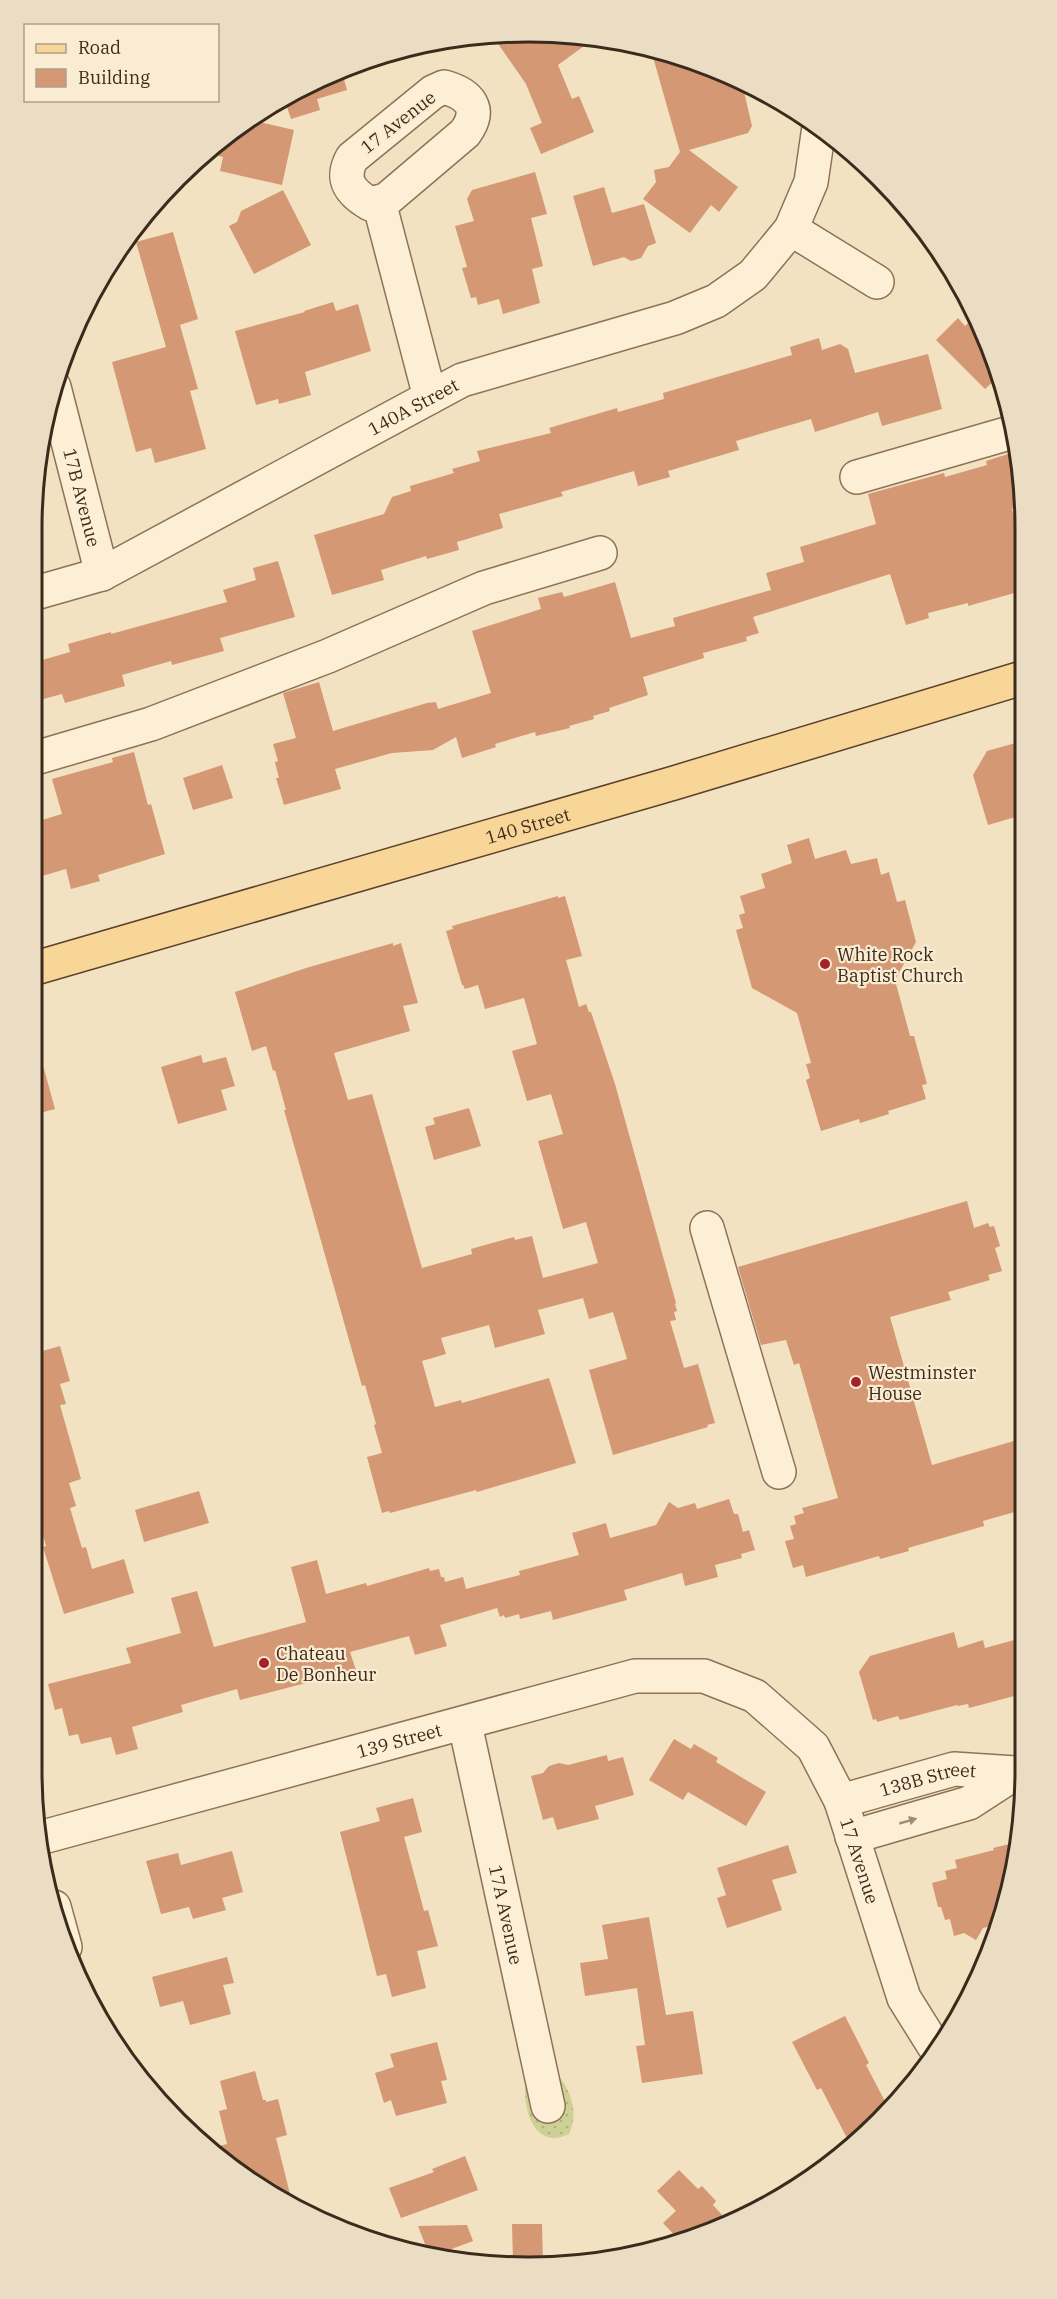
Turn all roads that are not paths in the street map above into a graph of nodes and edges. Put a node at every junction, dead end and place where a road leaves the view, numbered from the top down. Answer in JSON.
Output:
{"nodes":[{"id":1,"x":818,"y":138,"type":"edge"},
{"id":2,"x":379,"y":202,"type":"dead end"},
{"id":3,"x":791,"y":229,"type":"junction"},
{"id":4,"x":877,"y":282,"type":"dead end"},
{"id":5,"x":430,"y":397,"type":"junction"},
{"id":6,"x":59,"y":405,"type":"edge"},
{"id":7,"x":1006,"y":434,"type":"edge"},
{"id":8,"x":857,"y":477,"type":"dead end"},
{"id":9,"x":600,"y":553,"type":"dead end"},
{"id":10,"x":102,"y":574,"type":"junction"},
{"id":11,"x":42,"y":591,"type":"edge"},
{"id":12,"x":1015,"y":680,"type":"edge"},
{"id":13,"x":42,"y":756,"type":"edge"},
{"id":14,"x":42,"y":966,"type":"edge"},
{"id":15,"x":707,"y":1228,"type":"dead end"},
{"id":16,"x":780,"y":1472,"type":"dead end"},
{"id":17,"x":755,"y":1696,"type":"joint"},
{"id":18,"x":465,"y":1724,"type":"junction"},
{"id":19,"x":1015,"y":1772,"type":"edge"},
{"id":20,"x":1015,"y":1775,"type":"edge"},
{"id":21,"x":842,"y":1802,"type":"junction"},
{"id":22,"x":46,"y":1836,"type":"edge"},
{"id":23,"x":852,"y":1837,"type":"junction"},
{"id":24,"x":932,"y":2043,"type":"edge"},
{"id":25,"x":548,"y":2106,"type":"dead end"}],
"edges":[{"from":1,"to":3,"type":"street","name":"140A Street"},
{"from":2,"to":5,"type":"street"},
{"from":3,"to":4,"type":"street"},
{"from":3,"to":5,"type":"street","name":"140A Street"},
{"from":5,"to":10,"type":"street","name":"140A Street"},
{"from":6,"to":10,"type":"street","name":"17B Avenue"},
{"from":7,"to":8,"type":"street"},
{"from":9,"to":13,"type":"street"},
{"from":10,"to":11,"type":"street","name":"140A Street"},
{"from":12,"to":14,"type":"main road","name":"140 Street"},
{"from":15,"to":16,"type":"street"},
{"from":17,"to":18,"type":"street","name":"139 Street"},
{"from":17,"to":21,"type":"street","name":"17 Avenue"},
{"from":18,"to":22,"type":"street","name":"139 Street"},
{"from":18,"to":25,"type":"street","name":"17A Avenue"},
{"from":19,"to":21,"type":"street","name":"138B Street"},
{"from":23,"to":20,"type":"street","name":"138B Street","one_way":true},
{"from":21,"to":23,"type":"street","name":"17 Avenue"},
{"from":23,"to":24,"type":"street","name":"17 Avenue"}]}
